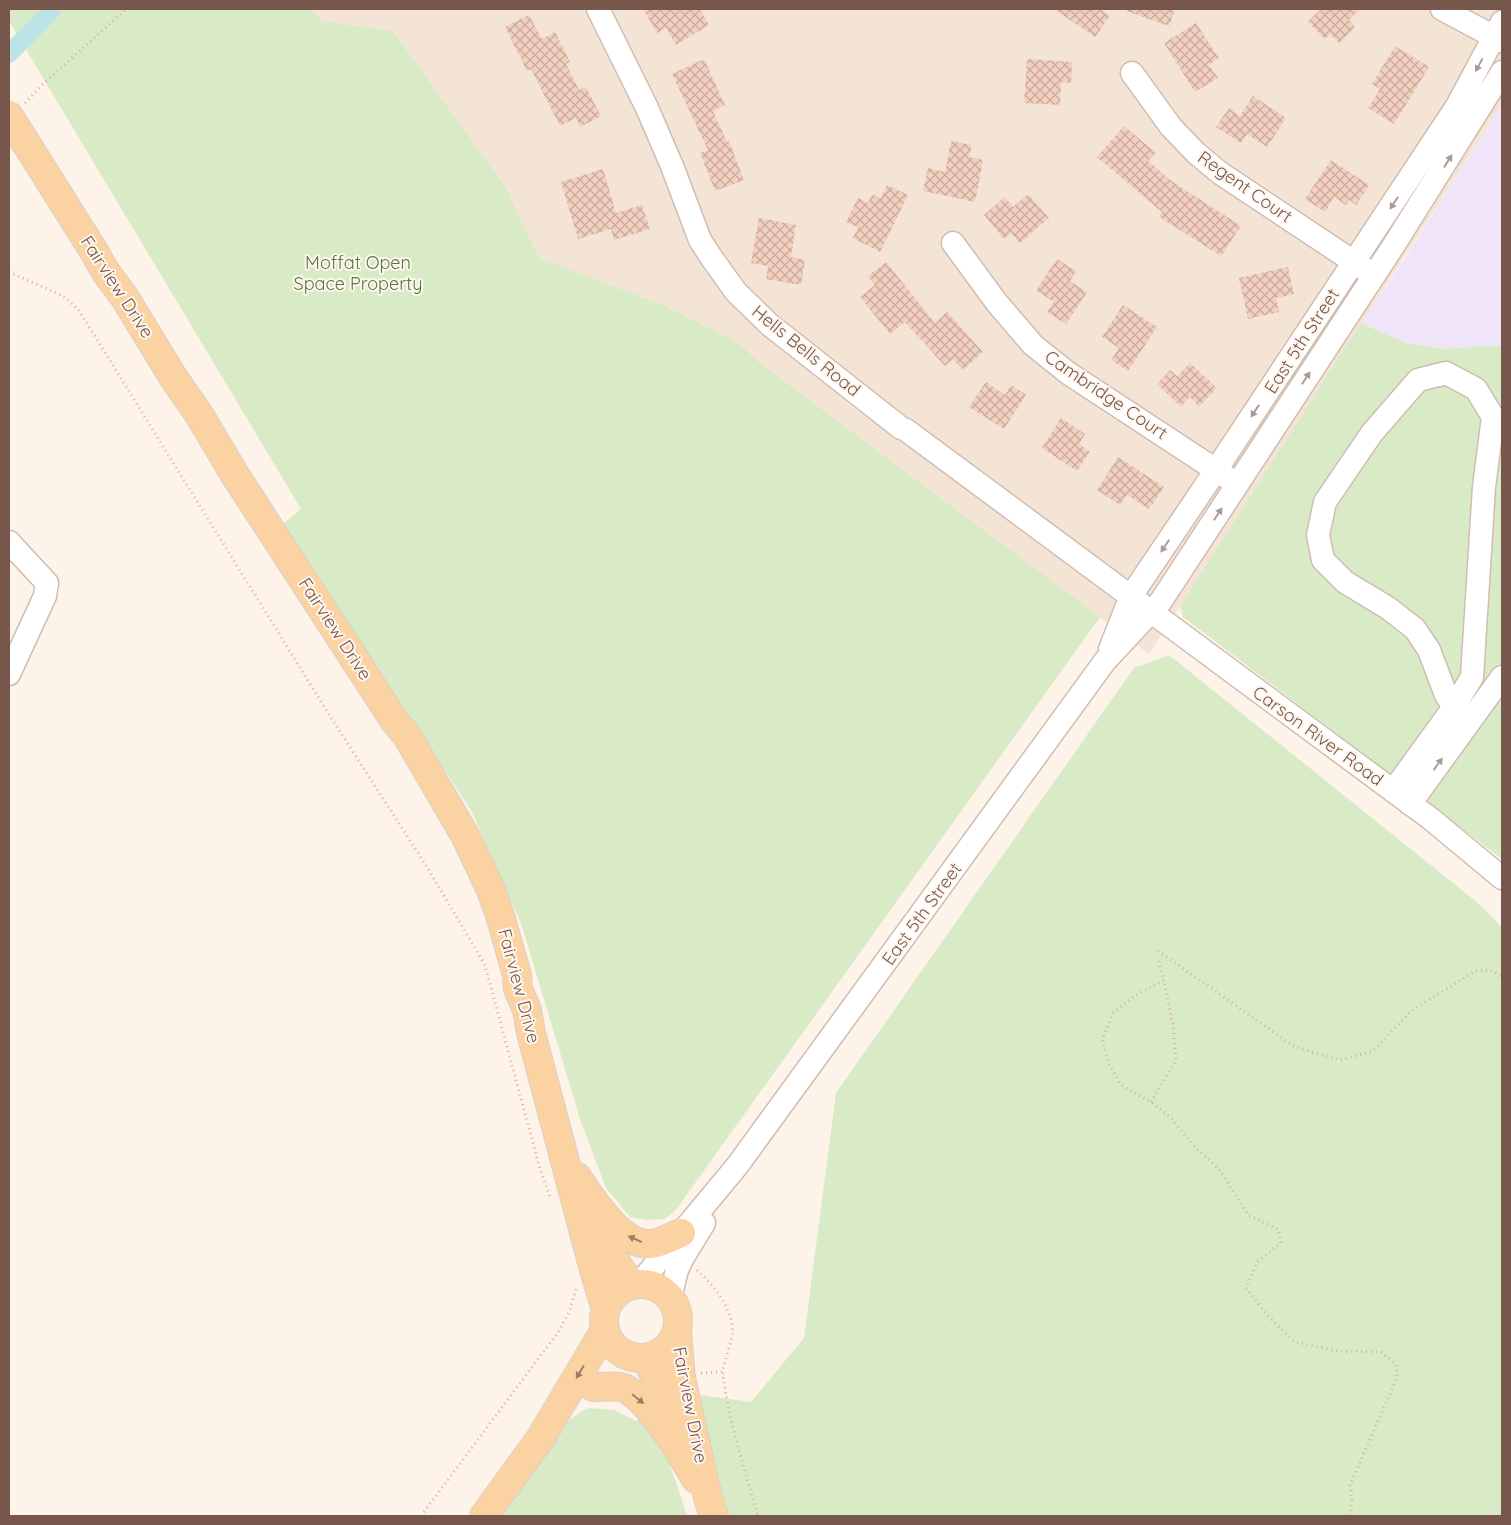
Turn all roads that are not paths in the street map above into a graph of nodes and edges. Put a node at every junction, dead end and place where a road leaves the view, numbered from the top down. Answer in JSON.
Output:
{"nodes":[{"id":1,"x":598,"y":9,"type":"edge"},
{"id":2,"x":1442,"y":9,"type":"edge"},
{"id":3,"x":1500,"y":33,"type":"edge"},
{"id":4,"x":1502,"y":72,"type":"edge"},
{"id":5,"x":1132,"y":74,"type":"dead end"},
{"id":6,"x":15,"y":112,"type":"edge"},
{"id":7,"x":953,"y":243,"type":"dead end"},
{"id":8,"x":1354,"y":262,"type":"junction"},
{"id":9,"x":1374,"y":275,"type":"junction"},
{"id":10,"x":1216,"y":470,"type":"junction"},
{"id":11,"x":1237,"y":484,"type":"junction"},
{"id":12,"x":9,"y":542,"type":"edge"},
{"id":13,"x":1131,"y":596,"type":"junction"},
{"id":14,"x":1151,"y":612,"type":"junction"},
{"id":15,"x":1105,"y":662,"type":"junction"},
{"id":16,"x":9,"y":674,"type":"edge"},
{"id":17,"x":1502,"y":677,"type":"edge"},
{"id":18,"x":1454,"y":708,"type":"junction"},
{"id":19,"x":1401,"y":798,"type":"junction"},
{"id":20,"x":1502,"y":878,"type":"edge"},
{"id":21,"x":738,"y":1166,"type":"junction"},
{"id":22,"x":568,"y":1170,"type":"junction"},
{"id":23,"x":681,"y":1233,"type":"junction"},
{"id":24,"x":636,"y":1284,"type":"junction"},
{"id":25,"x":670,"y":1298,"type":"junction"},
{"id":26,"x":605,"y":1319,"type":"junction"},
{"id":27,"x":677,"y":1332,"type":"junction"},
{"id":28,"x":640,"y":1358,"type":"junction"},
{"id":29,"x":593,"y":1387,"type":"junction"},
{"id":30,"x":540,"y":1440,"type":"junction"},
{"id":31,"x":708,"y":1498,"type":"edge"},
{"id":32,"x":484,"y":1516,"type":"edge"}],
"edges":[{"from":1,"to":13,"type":"street","name":"Hells Bells Road"},
{"from":2,"to":3,"type":"street"},
{"from":3,"to":8,"type":"street","name":"East 5th Street","one_way":true},
{"from":9,"to":4,"type":"street","name":"East 5th Street","one_way":true},
{"from":5,"to":8,"type":"street","name":"Regent Court"},
{"from":6,"to":22,"type":"main road","name":"Fairview Drive"},
{"from":7,"to":10,"type":"street","name":"Cambridge Court"},
{"from":8,"to":9,"type":"street","name":"Regent Court"},
{"from":8,"to":10,"type":"street","name":"East 5th Street","one_way":true},
{"from":11,"to":9,"type":"street","name":"East 5th Street","one_way":true},
{"from":10,"to":11,"type":"street","name":"Cambridge Court"},
{"from":10,"to":13,"type":"street","name":"East 5th Street","one_way":true},
{"from":14,"to":11,"type":"street","name":"East 5th Street","one_way":true},
{"from":12,"to":16,"type":"street"},
{"from":13,"to":14,"type":"street","name":"Carson River Road"},
{"from":13,"to":15,"type":"street","name":"East 5th Street"},
{"from":14,"to":15,"type":"street","name":"East 5th Street"},
{"from":14,"to":19,"type":"street","name":"Carson River Road"},
{"from":15,"to":21,"type":"street","name":"East 5th Street"},
{"from":19,"to":17,"type":"street","one_way":true},
{"from":18,"to":18,"type":"street"},
{"from":18,"to":19,"type":"street"},
{"from":19,"to":20,"type":"street","name":"Carson River Road"},
{"from":21,"to":23,"type":"street","name":"East 5th Street"},
{"from":21,"to":25,"type":"street","name":"East 5th Street"},
{"from":23,"to":22,"type":"main road","one_way":true},
{"from":22,"to":24,"type":"main road","name":"Fairview Drive"},
{"from":22,"to":26,"type":"main road","name":"Fairview Drive"},
{"from":23,"to":24,"type":"street","name":"East 5th Street"},
{"from":24,"to":25,"type":"main road"},
{"from":24,"to":26,"type":"main road"},
{"from":25,"to":27,"type":"main road"},
{"from":26,"to":28,"type":"main road"},
{"from":26,"to":30,"type":"main road","one_way":true},
{"from":27,"to":28,"type":"main road"},
{"from":27,"to":31,"type":"main road","name":"Fairview Drive"},
{"from":28,"to":29,"type":"main road"},
{"from":28,"to":31,"type":"main road","name":"Fairview Drive"},
{"from":29,"to":30,"type":"main road"},
{"from":29,"to":31,"type":"main road","one_way":true},
{"from":30,"to":32,"type":"main road"}]}
